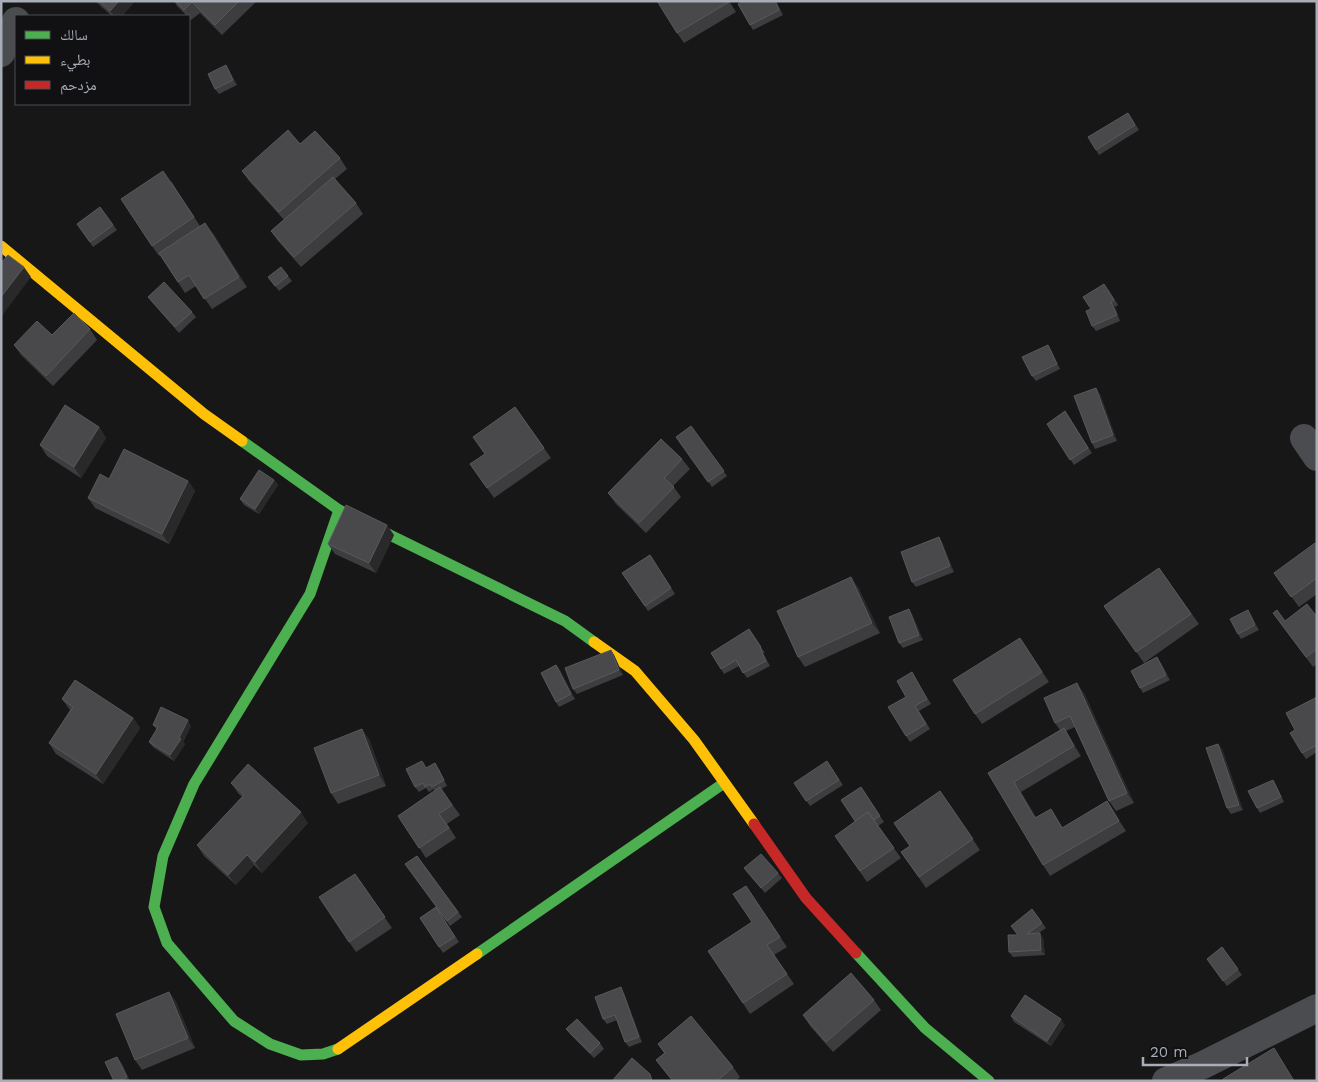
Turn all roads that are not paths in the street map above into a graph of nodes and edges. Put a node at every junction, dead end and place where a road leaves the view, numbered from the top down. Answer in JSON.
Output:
{"nodes":[{"id":1,"x":25,"y":1,"type":"edge"},
{"id":2,"x":18,"y":15,"type":"edge"},
{"id":3,"x":15,"y":23,"type":"edge"},
{"id":4,"x":1,"y":53,"type":"edge"},
{"id":5,"x":1,"y":246,"type":"edge"},
{"id":6,"x":339,"y":510,"type":"junction"},
{"id":7,"x":724,"y":783,"type":"junction"},
{"id":8,"x":1317,"y":1008,"type":"edge"},
{"id":9,"x":989,"y":1081,"type":"edge"},
{"id":10,"x":1166,"y":1081,"type":"edge"}],
"edges":[{"from":1,"to":2,"type":"street"},
{"from":3,"to":4,"type":"street"},
{"from":5,"to":6,"type":"street"},
{"from":6,"to":7,"type":"street"},
{"from":6,"to":7,"type":"street"},
{"from":7,"to":9,"type":"street"},
{"from":8,"to":10,"type":"street"}]}
